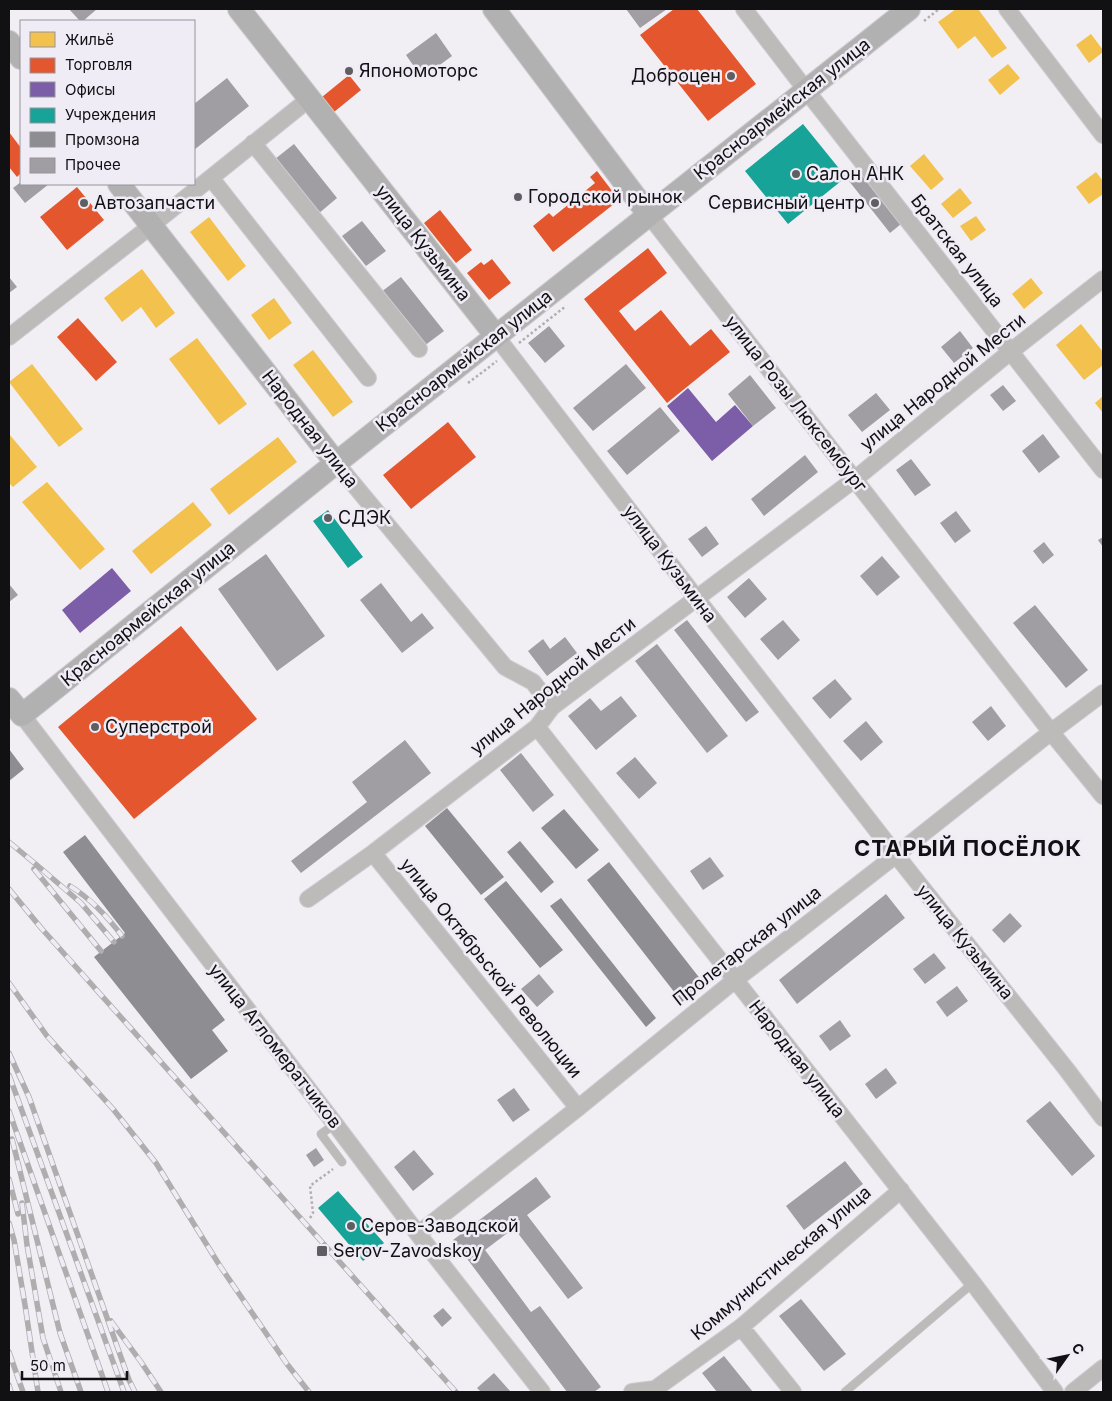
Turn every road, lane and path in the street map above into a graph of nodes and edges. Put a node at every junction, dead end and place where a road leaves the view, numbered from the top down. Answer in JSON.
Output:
{"nodes":[{"id":1,"x":239,"y":9,"type":"edge"},
{"id":2,"x":494,"y":9,"type":"edge"},
{"id":3,"x":744,"y":9,"type":"edge"},
{"id":4,"x":909,"y":9,"type":"edge"},
{"id":5,"x":1007,"y":9,"type":"edge"},
{"id":6,"x":9,"y":42,"type":"edge"},
{"id":7,"x":20,"y":57,"type":"edge"},
{"id":8,"x":806,"y":90,"type":"junction"},
{"id":9,"x":309,"y":99,"type":"junction"},
{"id":10,"x":1103,"y":134,"type":"edge"},
{"id":11,"x":253,"y":143,"type":"junction"},
{"id":12,"x":211,"y":178,"type":"junction"},
{"id":13,"x":120,"y":185,"type":"edge"},
{"id":14,"x":649,"y":215,"type":"junction"},
{"id":15,"x":152,"y":226,"type":"junction"},
{"id":16,"x":1103,"y":279,"type":"edge"},
{"id":17,"x":9,"y":336,"type":"edge"},
{"id":18,"x":496,"y":336,"type":"junction"},
{"id":19,"x":419,"y":349,"type":"dead end"},
{"id":20,"x":1010,"y":352,"type":"junction"},
{"id":21,"x":368,"y":378,"type":"dead end"},
{"id":22,"x":336,"y":463,"type":"junction"},
{"id":23,"x":1103,"y":470,"type":"edge"},
{"id":24,"x":855,"y":479,"type":"junction"},
{"id":25,"x":697,"y":599,"type":"junction"},
{"id":26,"x":1103,"y":693,"type":"edge"},
{"id":27,"x":15,"y":707,"type":"edge"},
{"id":28,"x":552,"y":708,"type":"junction"},
{"id":29,"x":537,"y":727,"type":"junction"},
{"id":30,"x":1051,"y":732,"type":"junction"},
{"id":31,"x":1103,"y":796,"type":"edge"},
{"id":32,"x":373,"y":853,"type":"junction"},
{"id":33,"x":896,"y":856,"type":"junction"},
{"id":34,"x":308,"y":899,"type":"dead end"},
{"id":35,"x":735,"y":980,"type":"junction"},
{"id":36,"x":578,"y":1108,"type":"junction"},
{"id":37,"x":1103,"y":1118,"type":"edge"},
{"id":38,"x":335,"y":1124,"type":"junction"},
{"id":39,"x":342,"y":1162,"type":"joint"},
{"id":40,"x":900,"y":1190,"type":"junction"},
{"id":41,"x":310,"y":1218,"type":"dead end"},
{"id":42,"x":418,"y":1234,"type":"junction"},
{"id":43,"x":973,"y":1283,"type":"junction"},
{"id":44,"x":741,"y":1327,"type":"junction"},
{"id":45,"x":1103,"y":1368,"type":"edge"},
{"id":46,"x":542,"y":1392,"type":"edge"},
{"id":47,"x":632,"y":1392,"type":"edge"},
{"id":48,"x":793,"y":1392,"type":"edge"},
{"id":49,"x":845,"y":1392,"type":"edge"},
{"id":50,"x":1055,"y":1392,"type":"edge"},
{"id":51,"x":1072,"y":1392,"type":"edge"}],
"edges":[{"from":1,"to":9,"type":"street","name":"улица Кузьмина"},
{"from":2,"to":14,"type":"street","name":"улица Розы Люксембург"},
{"from":3,"to":8,"type":"street","name":"Братская улица"},
{"from":4,"to":8,"type":"street","name":"Красноармейская улица"},
{"from":5,"to":10,"type":"street"},
{"from":6,"to":7,"type":"street"},
{"from":8,"to":14,"type":"street","name":"Красноармейская улица"},
{"from":8,"to":20,"type":"street","name":"Братская улица"},
{"from":9,"to":11,"type":"street"},
{"from":9,"to":18,"type":"street","name":"улица Кузьмина"},
{"from":11,"to":12,"type":"street"},
{"from":11,"to":19,"type":"street"},
{"from":12,"to":15,"type":"street"},
{"from":12,"to":21,"type":"street"},
{"from":13,"to":15,"type":"street","name":"Народная улица"},
{"from":14,"to":18,"type":"street","name":"Красноармейская улица"},
{"from":14,"to":24,"type":"street","name":"улица Розы Люксембург"},
{"from":15,"to":17,"type":"street"},
{"from":15,"to":22,"type":"street","name":"Народная улица"},
{"from":16,"to":20,"type":"street","name":"улица Народной Мести"},
{"from":18,"to":22,"type":"street","name":"Красноармейская улица"},
{"from":18,"to":25,"type":"street","name":"улица Кузьмина"},
{"from":20,"to":23,"type":"street","name":"Братская улица"},
{"from":20,"to":24,"type":"street","name":"улица Народной Мести"},
{"from":22,"to":27,"type":"street","name":"Красноармейская улица"},
{"from":22,"to":28,"type":"street","name":"Народная улица"},
{"from":24,"to":25,"type":"street","name":"улица Народной Мести"},
{"from":24,"to":30,"type":"street","name":"улица Розы Люксембург"},
{"from":25,"to":28,"type":"street","name":"улица Народной Мести"},
{"from":25,"to":33,"type":"street","name":"улица Кузьмина"},
{"from":26,"to":30,"type":"street","name":"Пролетарская улица"},
{"from":27,"to":38,"type":"street","name":"улица Агломератчиков"},
{"from":28,"to":29,"type":"street","name":"улица Народной Мести"},
{"from":29,"to":32,"type":"street","name":"улица Народной Мести"},
{"from":29,"to":35,"type":"street","name":"Народная улица"},
{"from":30,"to":31,"type":"street","name":"улица Розы Люксембург"},
{"from":30,"to":33,"type":"street","name":"Пролетарская улица"},
{"from":32,"to":34,"type":"street","name":"улица Народной Мести"},
{"from":32,"to":36,"type":"street","name":"улица Октябрьской Революции"},
{"from":33,"to":35,"type":"street","name":"Пролетарская улица"},
{"from":33,"to":37,"type":"street","name":"улица Кузьмина"},
{"from":35,"to":36,"type":"street","name":"Пролетарская улица"},
{"from":35,"to":40,"type":"street","name":"Народная улица"},
{"from":36,"to":42,"type":"street","name":"Пролетарская улица"},
{"from":38,"to":39,"type":"lane"},
{"from":38,"to":42,"type":"street","name":"улица Агломератчиков"},
{"from":39,"to":41,"type":"path"},
{"from":40,"to":43,"type":"street","name":"Народная улица"},
{"from":40,"to":44,"type":"street","name":"Коммунистическая улица"},
{"from":42,"to":46,"type":"street","name":"улица Агломератчиков"},
{"from":43,"to":49,"type":"lane"},
{"from":43,"to":50,"type":"street","name":"Народная улица"},
{"from":44,"to":47,"type":"street","name":"Коммунистическая улица"},
{"from":44,"to":48,"type":"street"},
{"from":45,"to":51,"type":"street"}]}
